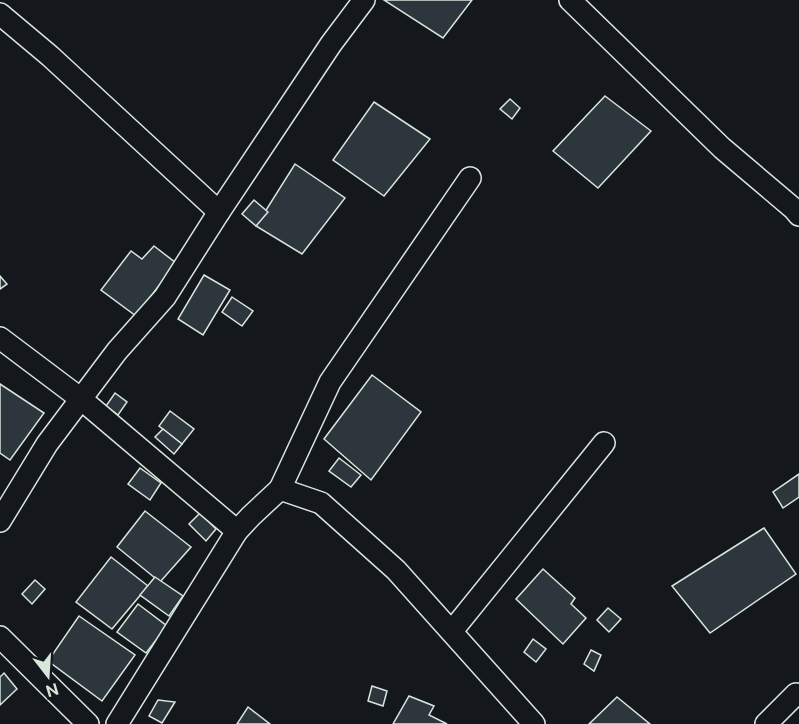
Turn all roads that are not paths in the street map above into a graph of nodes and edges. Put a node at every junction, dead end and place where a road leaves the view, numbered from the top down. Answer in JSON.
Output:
{"nodes":[{"id":1,"x":364,"y":0,"type":"edge"},
{"id":2,"x":570,"y":0,"type":"edge"},
{"id":3,"x":0,"y":14,"type":"edge"},
{"id":4,"x":470,"y":178,"type":"dead end"},
{"id":5,"x":219,"y":212,"type":"junction"},
{"id":6,"x":799,"y":215,"type":"edge"},
{"id":7,"x":0,"y":338,"type":"edge"},
{"id":8,"x":81,"y":399,"type":"junction"},
{"id":9,"x":604,"y":443,"type":"dead end"},
{"id":10,"x":280,"y":489,"type":"junction"},
{"id":11,"x":0,"y":521,"type":"edge"},
{"id":12,"x":237,"y":531,"type":"junction"},
{"id":13,"x":452,"y":631,"type":"junction"},
{"id":14,"x":0,"y":637,"type":"edge"},
{"id":15,"x":796,"y":694,"type":"dead end"},
{"id":16,"x":88,"y":724,"type":"edge"},
{"id":17,"x":117,"y":724,"type":"edge"},
{"id":18,"x":534,"y":724,"type":"edge"},
{"id":19,"x":766,"y":724,"type":"edge"}],
"edges":[{"from":1,"to":5,"type":"street"},
{"from":2,"to":6,"type":"street"},
{"from":3,"to":5,"type":"street"},
{"from":4,"to":10,"type":"street"},
{"from":5,"to":8,"type":"street"},
{"from":7,"to":8,"type":"street"},
{"from":8,"to":11,"type":"street"},
{"from":8,"to":12,"type":"street"},
{"from":9,"to":13,"type":"street"},
{"from":10,"to":12,"type":"street"},
{"from":10,"to":13,"type":"street"},
{"from":12,"to":17,"type":"street"},
{"from":13,"to":18,"type":"street"},
{"from":14,"to":16,"type":"street"},
{"from":15,"to":19,"type":"street"}]}
